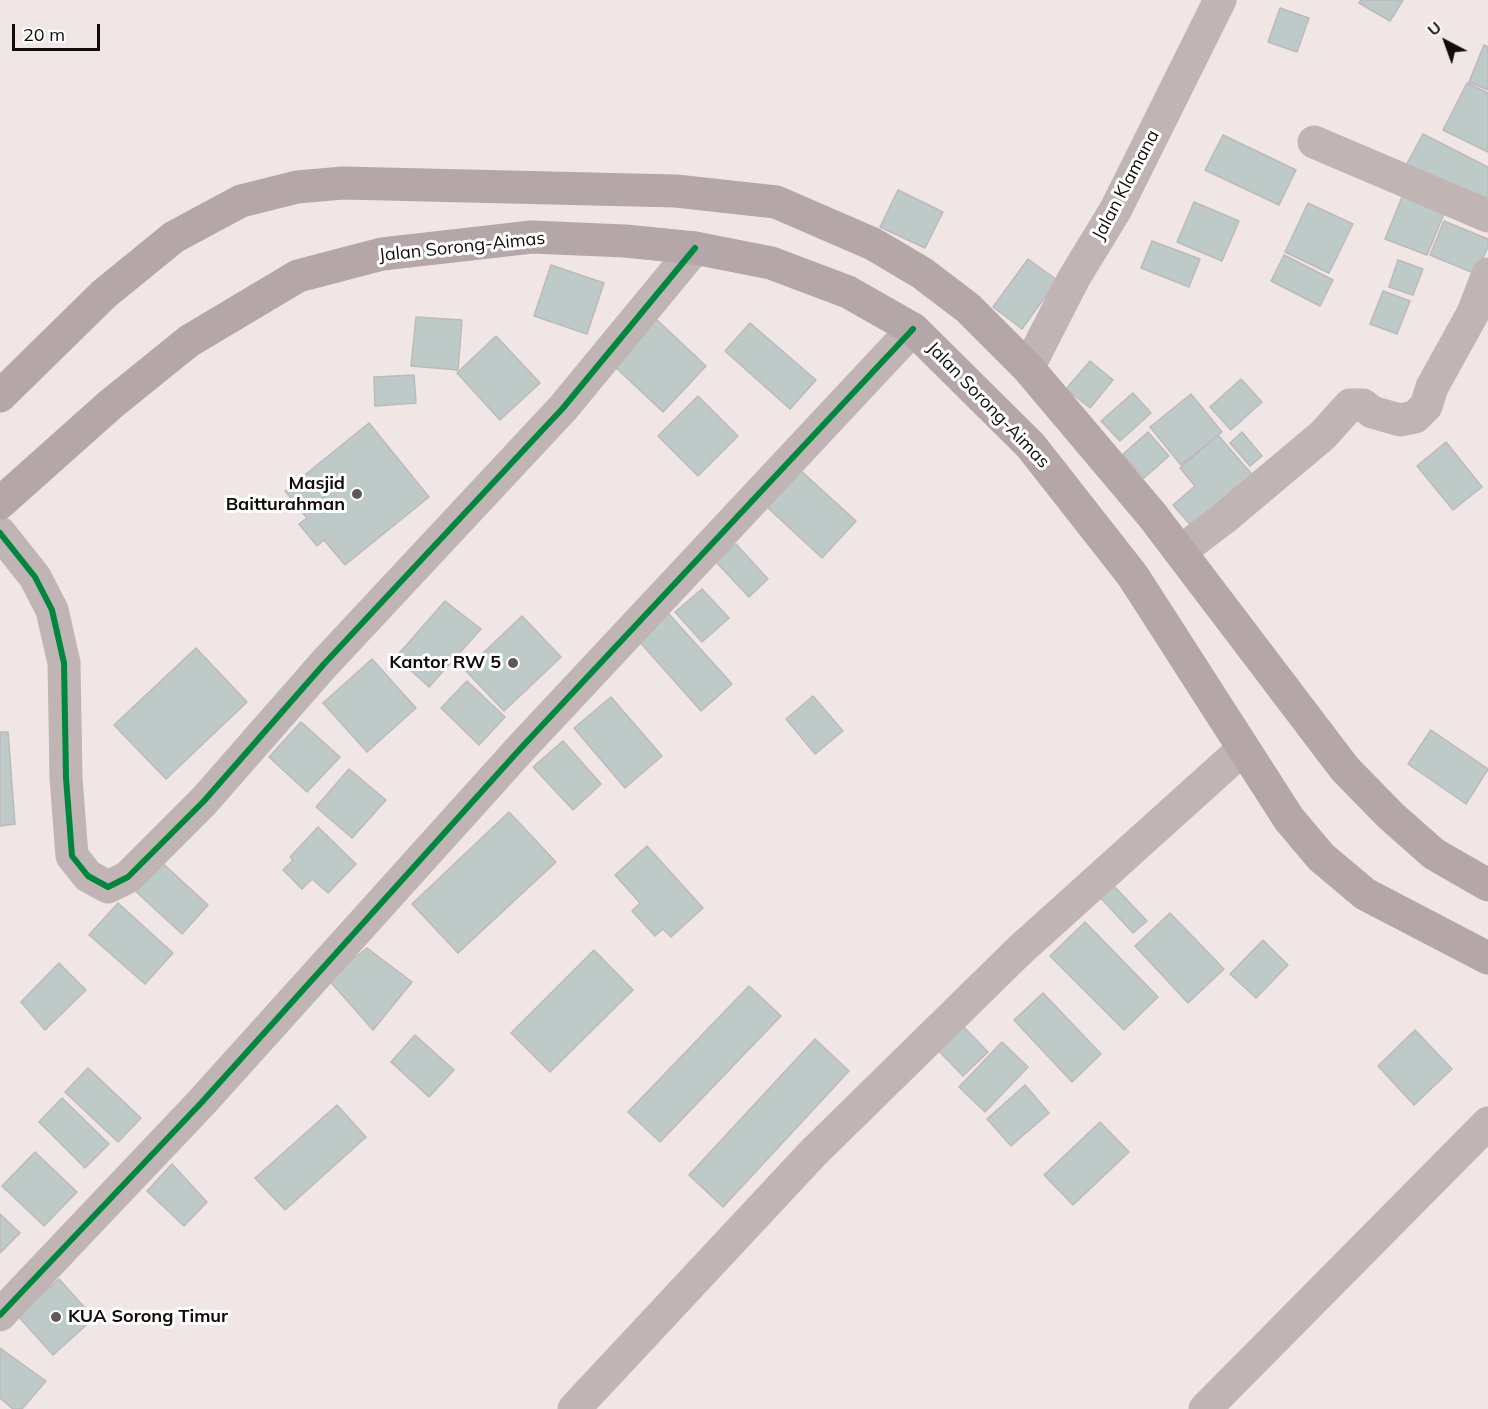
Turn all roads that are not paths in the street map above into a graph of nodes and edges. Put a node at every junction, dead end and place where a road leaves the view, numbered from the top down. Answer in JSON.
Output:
{"nodes":[{"id":1,"x":1220,"y":0,"type":"edge"},
{"id":2,"x":1314,"y":142,"type":"dead end"},
{"id":3,"x":1488,"y":216,"type":"edge"},
{"id":4,"x":695,"y":248,"type":"junction"},
{"id":5,"x":1488,"y":274,"type":"edge"},
{"id":6,"x":913,"y":329,"type":"junction"},
{"id":7,"x":1028,"y":368,"type":"junction"},
{"id":8,"x":0,"y":396,"type":"edge"},
{"id":9,"x":0,"y":503,"type":"edge"},
{"id":10,"x":0,"y":533,"type":"edge"},
{"id":11,"x":1181,"y":550,"type":"junction"},
{"id":12,"x":1243,"y":749,"type":"junction"},
{"id":13,"x":1488,"y":885,"type":"edge"},
{"id":14,"x":1488,"y":958,"type":"edge"},
{"id":15,"x":1488,"y":1123,"type":"edge"},
{"id":16,"x":0,"y":1315,"type":"edge"},
{"id":17,"x":574,"y":1409,"type":"edge"},
{"id":18,"x":1205,"y":1409,"type":"edge"}],
"edges":[{"from":1,"to":7,"type":"street","name":"Jalan Klamana"},
{"from":2,"to":3,"type":"street"},
{"from":4,"to":6,"type":"highway","name":"Jalan Sorong-Aimas"},
{"from":4,"to":9,"type":"highway","name":"Jalan Sorong-Aimas"},
{"from":4,"to":10,"type":"street"},
{"from":5,"to":11,"type":"street"},
{"from":6,"to":12,"type":"highway","name":"Jalan Sorong-Aimas"},
{"from":6,"to":16,"type":"street"},
{"from":7,"to":8,"type":"highway"},
{"from":7,"to":11,"type":"highway"},
{"from":11,"to":13,"type":"highway"},
{"from":12,"to":14,"type":"highway","name":"Jalan Sorong-Aimas"},
{"from":12,"to":17,"type":"street"},
{"from":15,"to":18,"type":"street"}]}
